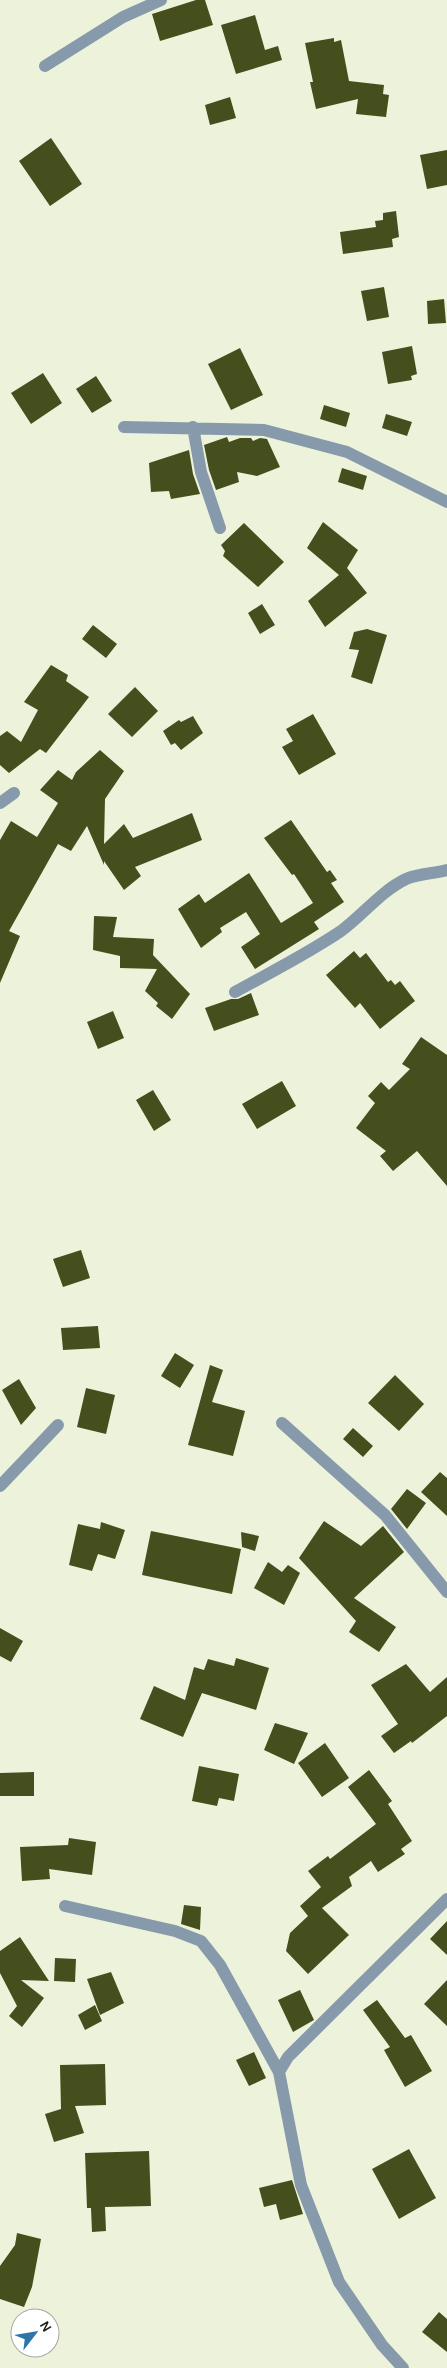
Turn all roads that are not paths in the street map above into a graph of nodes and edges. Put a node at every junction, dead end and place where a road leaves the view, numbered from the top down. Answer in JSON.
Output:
{"nodes":[{"id":1,"x":161,"y":0,"type":"edge"},
{"id":2,"x":46,"y":66,"type":"dead end"},
{"id":3,"x":124,"y":427,"type":"dead end"},
{"id":4,"x":193,"y":427,"type":"junction"},
{"id":5,"x":447,"y":502,"type":"edge"},
{"id":6,"x":220,"y":528,"type":"dead end"},
{"id":7,"x":14,"y":793,"type":"dead end"},
{"id":8,"x":0,"y":803,"type":"edge"},
{"id":9,"x":447,"y":870,"type":"edge"},
{"id":10,"x":235,"y":992,"type":"dead end"},
{"id":11,"x":282,"y":1423,"type":"dead end"},
{"id":12,"x":58,"y":1425,"type":"dead end"},
{"id":13,"x":0,"y":1486,"type":"edge"},
{"id":14,"x":447,"y":1592,"type":"edge"},
{"id":15,"x":447,"y":1899,"type":"edge"},
{"id":16,"x":64,"y":1906,"type":"dead end"},
{"id":17,"x":279,"y":2072,"type":"junction"},
{"id":18,"x":403,"y":2368,"type":"edge"}],
"edges":[{"from":1,"to":2,"type":"street"},
{"from":3,"to":4,"type":"street"},
{"from":4,"to":5,"type":"street"},
{"from":4,"to":6,"type":"street"},
{"from":7,"to":8,"type":"street"},
{"from":9,"to":10,"type":"street"},
{"from":11,"to":14,"type":"street"},
{"from":12,"to":13,"type":"street"},
{"from":15,"to":17,"type":"street"},
{"from":16,"to":17,"type":"street"},
{"from":17,"to":18,"type":"street"}]}
